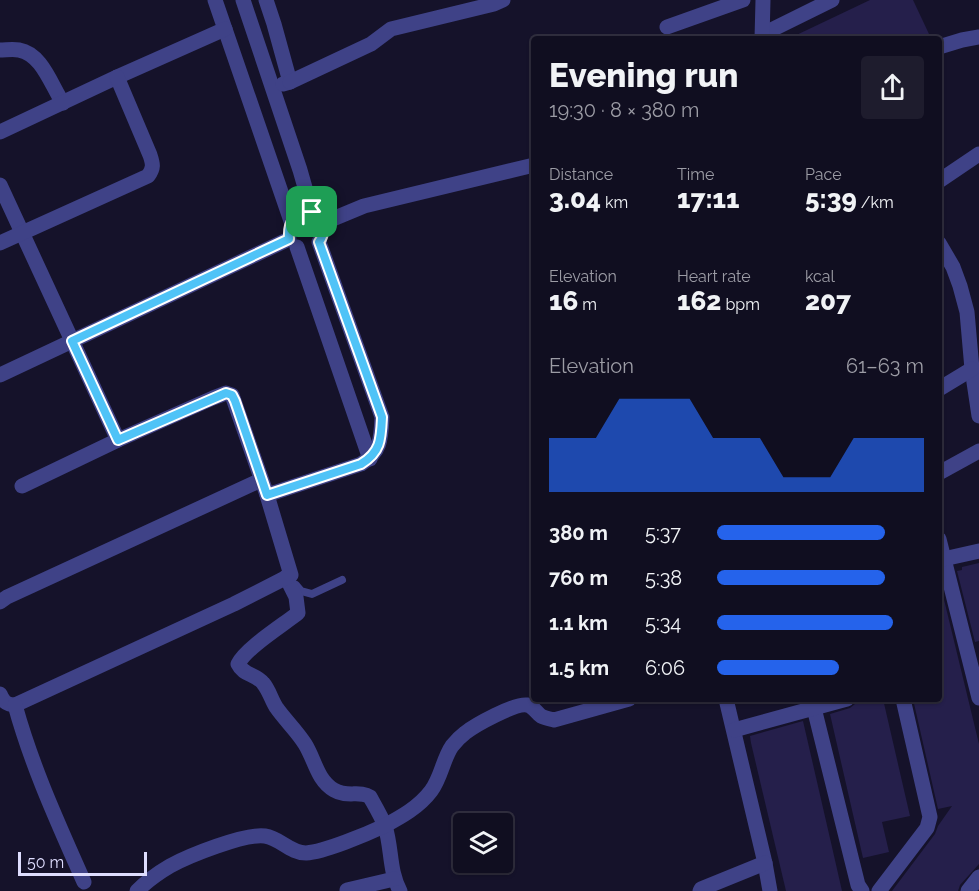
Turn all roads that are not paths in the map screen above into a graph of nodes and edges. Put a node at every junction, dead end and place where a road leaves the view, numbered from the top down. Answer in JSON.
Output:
{"nodes":[{"id":1,"x":215,"y":0,"type":"edge"},
{"id":2,"x":243,"y":0,"type":"edge"},
{"id":3,"x":266,"y":0,"type":"edge"},
{"id":4,"x":503,"y":0,"type":"edge"},
{"id":5,"x":742,"y":0,"type":"edge"},
{"id":6,"x":763,"y":0,"type":"edge"},
{"id":7,"x":832,"y":0,"type":"edge"},
{"id":8,"x":274,"y":24,"type":"junction"},
{"id":9,"x":667,"y":27,"type":"dead end"},
{"id":10,"x":225,"y":30,"type":"junction"},
{"id":11,"x":253,"y":30,"type":"junction"},
{"id":12,"x":763,"y":36,"type":"edge"},
{"id":13,"x":979,"y":37,"type":"edge"},
{"id":14,"x":942,"y":46,"type":"edge"},
{"id":15,"x":0,"y":50,"type":"edge"},
{"id":16,"x":117,"y":77,"type":"junction"},
{"id":17,"x":290,"y":82,"type":"junction"},
{"id":18,"x":273,"y":88,"type":"junction"},
{"id":19,"x":63,"y":103,"type":"junction"},
{"id":20,"x":0,"y":132,"type":"edge"},
{"id":21,"x":979,"y":154,"type":"edge"},
{"id":22,"x":531,"y":166,"type":"edge"},
{"id":23,"x":942,"y":179,"type":"edge"},
{"id":24,"x":0,"y":185,"type":"edge"},
{"id":25,"x":318,"y":218,"type":"junction"},
{"id":26,"x":291,"y":221,"type":"junction"},
{"id":27,"x":22,"y":232,"type":"junction"},
{"id":28,"x":319,"y":242,"type":"junction"},
{"id":29,"x":0,"y":243,"type":"edge"},
{"id":30,"x":293,"y":243,"type":"junction"},
{"id":31,"x":942,"y":248,"type":"edge"},
{"id":32,"x":72,"y":341,"type":"junction"},
{"id":33,"x":972,"y":369,"type":"junction"},
{"id":34,"x":0,"y":375,"type":"edge"},
{"id":35,"x":942,"y":387,"type":"edge"},
{"id":36,"x":979,"y":416,"type":"edge"},
{"id":37,"x":118,"y":440,"type":"junction"},
{"id":38,"x":979,"y":451,"type":"edge"},
{"id":39,"x":370,"y":459,"type":"junction"},
{"id":40,"x":942,"y":471,"type":"edge"},
{"id":41,"x":261,"y":480,"type":"junction"},
{"id":42,"x":22,"y":486,"type":"dead end"},
{"id":43,"x":267,"y":495,"type":"junction"},
{"id":44,"x":979,"y":551,"type":"edge"},
{"id":45,"x":942,"y":559,"type":"edge"},
{"id":46,"x":289,"y":576,"type":"junction"},
{"id":47,"x":342,"y":580,"type":"dead end"},
{"id":48,"x":0,"y":602,"type":"edge"},
{"id":49,"x":0,"y":694,"type":"edge"},
{"id":50,"x":979,"y":698,"type":"edge"},
{"id":51,"x":618,"y":702,"type":"edge"},
{"id":52,"x":727,"y":702,"type":"edge"},
{"id":53,"x":836,"y":702,"type":"edge"},
{"id":54,"x":904,"y":702,"type":"edge"},
{"id":55,"x":15,"y":705,"type":"junction"},
{"id":56,"x":814,"y":708,"type":"junction"},
{"id":57,"x":735,"y":730,"type":"junction"},
{"id":58,"x":384,"y":826,"type":"junction"},
{"id":59,"x":765,"y":863,"type":"junction"},
{"id":60,"x":979,"y":877,"type":"edge"},
{"id":61,"x":84,"y":882,"type":"dead end"},
{"id":62,"x":397,"y":885,"type":"edge"},
{"id":63,"x":347,"y":890,"type":"edge"},
{"id":64,"x":137,"y":891,"type":"edge"},
{"id":65,"x":700,"y":891,"type":"edge"},
{"id":66,"x":770,"y":891,"type":"edge"},
{"id":67,"x":862,"y":891,"type":"edge"},
{"id":68,"x":879,"y":891,"type":"edge"},
{"id":69,"x":968,"y":891,"type":"edge"}],
"edges":[{"from":1,"to":10,"type":"street"},
{"from":2,"to":11,"type":"street"},
{"from":3,"to":8,"type":"street"},
{"from":4,"to":17,"type":"street"},
{"from":5,"to":9,"type":"street"},
{"from":6,"to":12,"type":"street"},
{"from":7,"to":12,"type":"street"},
{"from":8,"to":11,"type":"street"},
{"from":8,"to":17,"type":"street"},
{"from":10,"to":16,"type":"street"},
{"from":10,"to":26,"type":"street"},
{"from":11,"to":18,"type":"street"},
{"from":13,"to":14,"type":"street"},
{"from":15,"to":19,"type":"street"},
{"from":16,"to":19,"type":"street"},
{"from":16,"to":27,"type":"street"},
{"from":17,"to":18,"type":"street"},
{"from":18,"to":25,"type":"street"},
{"from":19,"to":20,"type":"street"},
{"from":21,"to":23,"type":"street"},
{"from":22,"to":25,"type":"street"},
{"from":24,"to":27,"type":"street"},
{"from":25,"to":26,"type":"street"},
{"from":25,"to":28,"type":"street"},
{"from":26,"to":30,"type":"street"},
{"from":27,"to":29,"type":"street"},
{"from":27,"to":32,"type":"street"},
{"from":28,"to":30,"type":"street"},
{"from":28,"to":39,"type":"street"},
{"from":30,"to":32,"type":"street"},
{"from":30,"to":39,"type":"street"},
{"from":31,"to":33,"type":"street"},
{"from":32,"to":34,"type":"street"},
{"from":32,"to":37,"type":"street"},
{"from":33,"to":35,"type":"street"},
{"from":33,"to":36,"type":"street"},
{"from":37,"to":41,"type":"street"},
{"from":37,"to":42,"type":"street"},
{"from":38,"to":40,"type":"street"},
{"from":39,"to":43,"type":"street"},
{"from":41,"to":43,"type":"street"},
{"from":41,"to":48,"type":"street"},
{"from":43,"to":46,"type":"street"},
{"from":44,"to":45,"type":"street"},
{"from":45,"to":50,"type":"street"},
{"from":46,"to":47,"type":"lane"},
{"from":46,"to":55,"type":"street"},
{"from":46,"to":58,"type":"street"},
{"from":49,"to":55,"type":"street"},
{"from":51,"to":58,"type":"street"},
{"from":52,"to":57,"type":"street"},
{"from":53,"to":56,"type":"street"},
{"from":54,"to":68,"type":"street"},
{"from":55,"to":61,"type":"street"},
{"from":56,"to":57,"type":"street"},
{"from":56,"to":67,"type":"street"},
{"from":57,"to":59,"type":"street"},
{"from":58,"to":62,"type":"street"},
{"from":58,"to":64,"type":"street"},
{"from":59,"to":65,"type":"street"},
{"from":59,"to":66,"type":"street"},
{"from":60,"to":69,"type":"street"},
{"from":62,"to":63,"type":"street"}]}
